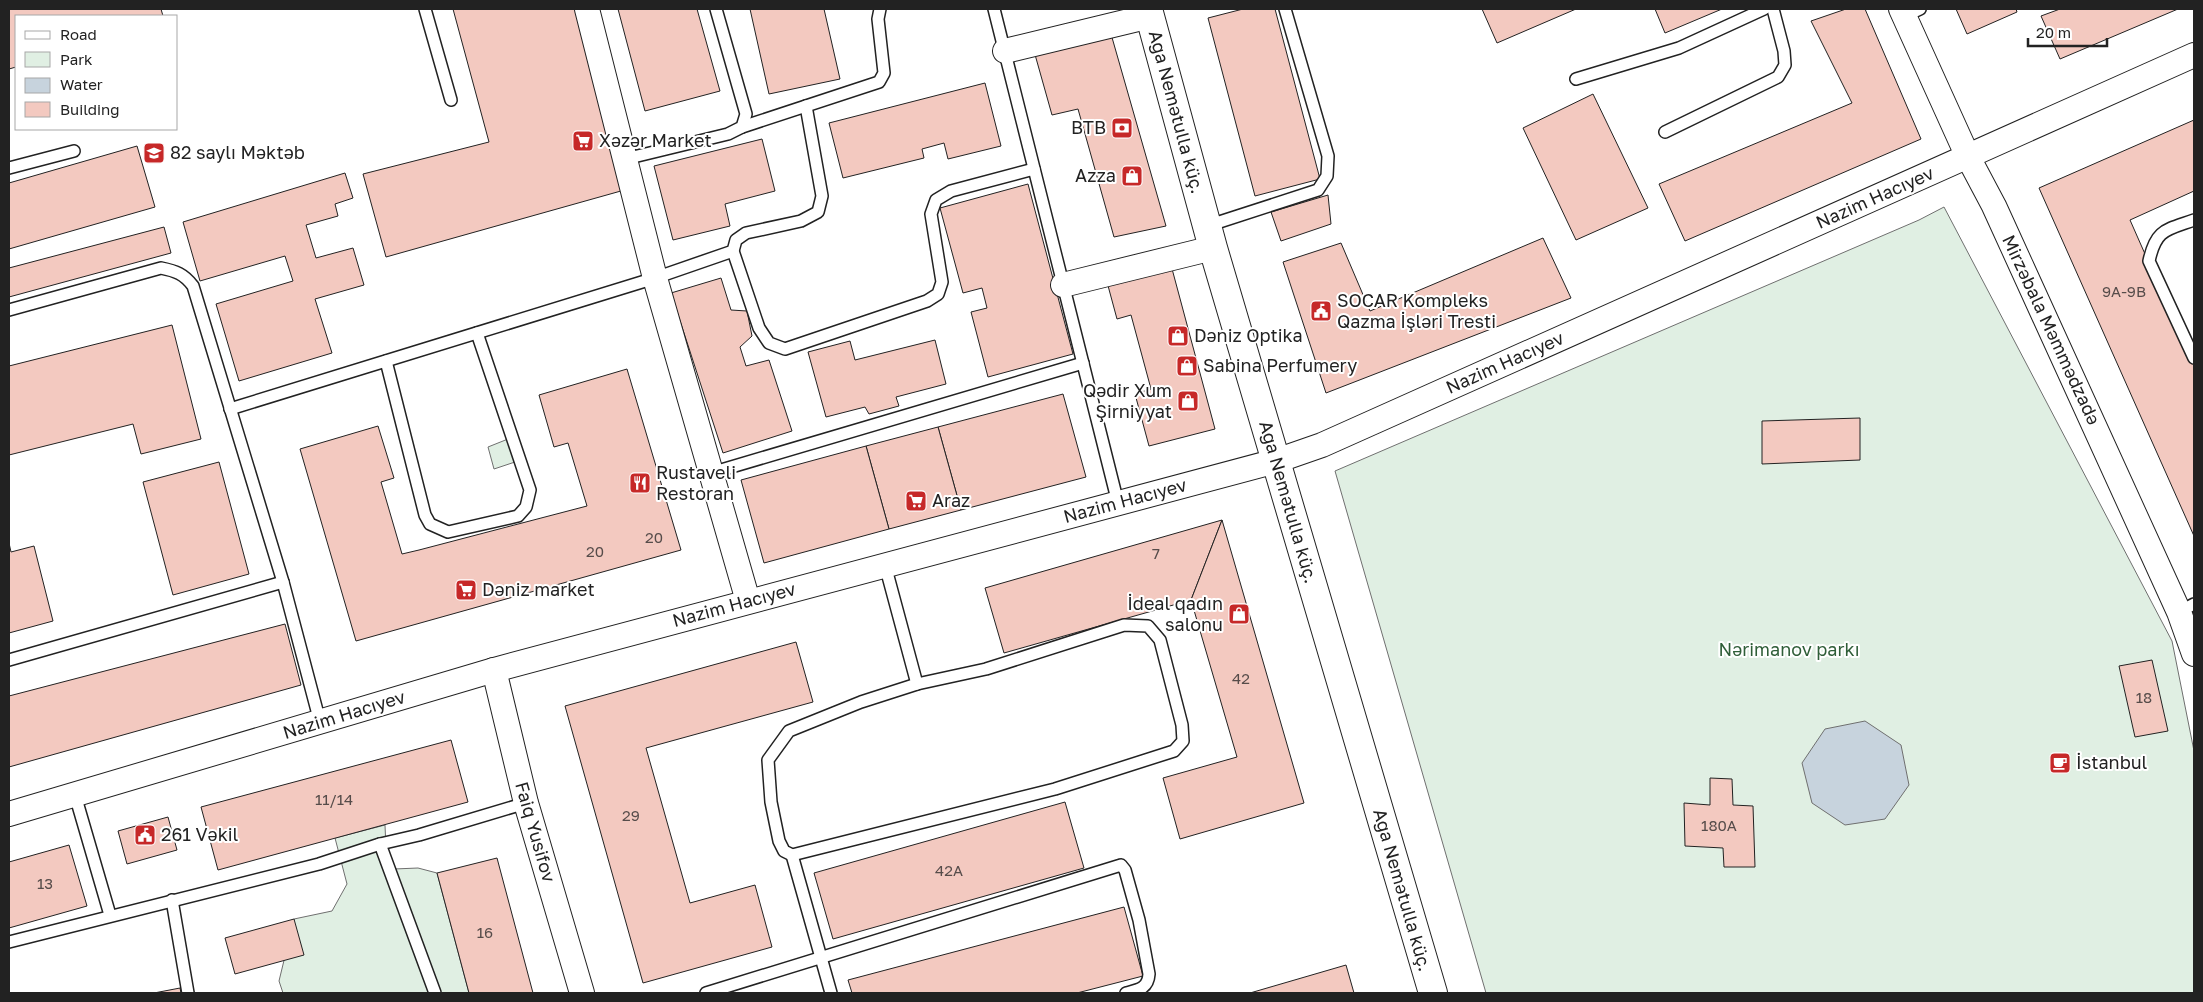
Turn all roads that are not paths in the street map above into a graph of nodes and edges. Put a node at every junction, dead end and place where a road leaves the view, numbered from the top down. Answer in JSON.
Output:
{"nodes":[{"id":1,"x":425,"y":9,"type":"edge"},
{"id":2,"x":587,"y":9,"type":"edge"},
{"id":3,"x":716,"y":9,"type":"edge"},
{"id":4,"x":880,"y":9,"type":"edge"},
{"id":5,"x":994,"y":9,"type":"edge"},
{"id":6,"x":1285,"y":9,"type":"edge"},
{"id":7,"x":1764,"y":9,"type":"edge"},
{"id":8,"x":1773,"y":9,"type":"edge"},
{"id":9,"x":1909,"y":11,"type":"edge"},
{"id":10,"x":1152,"y":12,"type":"edge"},
{"id":11,"x":1005,"y":51,"type":"junction"},
{"id":12,"x":2194,"y":55,"type":"edge"},
{"id":13,"x":1576,"y":79,"type":"dead end"},
{"id":14,"x":451,"y":100,"type":"dead end"},
{"id":15,"x":806,"y":106,"type":"junction"},
{"id":16,"x":742,"y":127,"type":"junction"},
{"id":17,"x":1665,"y":132,"type":"dead end"},
{"id":18,"x":74,"y":152,"type":"dead end"},
{"id":19,"x":1968,"y":157,"type":"junction"},
{"id":20,"x":625,"y":159,"type":"junction"},
{"id":21,"x":9,"y":168,"type":"edge"},
{"id":22,"x":1034,"y":169,"type":"junction"},
{"id":23,"x":2194,"y":220,"type":"edge"},
{"id":24,"x":1210,"y":237,"type":"junction"},
{"id":25,"x":733,"y":251,"type":"junction"},
{"id":26,"x":655,"y":278,"type":"junction"},
{"id":27,"x":1063,"y":285,"type":"junction"},
{"id":28,"x":9,"y":310,"type":"edge"},
{"id":29,"x":477,"y":333,"type":"junction"},
{"id":30,"x":2194,"y":358,"type":"edge"},
{"id":31,"x":386,"y":361,"type":"junction"},
{"id":32,"x":1083,"y":364,"type":"junction"},
{"id":33,"x":230,"y":409,"type":"junction"},
{"id":34,"x":1276,"y":461,"type":"junction"},
{"id":35,"x":711,"y":473,"type":"junction"},
{"id":36,"x":1118,"y":503,"type":"junction"},
{"id":37,"x":885,"y":565,"type":"junction"},
{"id":38,"x":283,"y":582,"type":"junction"},
{"id":39,"x":748,"y":601,"type":"junction"},
{"id":40,"x":2187,"y":608,"type":"edge"},
{"id":41,"x":2194,"y":654,"type":"edge"},
{"id":42,"x":9,"y":660,"type":"edge"},
{"id":43,"x":494,"y":670,"type":"junction"},
{"id":44,"x":917,"y":684,"type":"junction"},
{"id":45,"x":320,"y":722,"type":"junction"},
{"id":46,"x":75,"y":795,"type":"junction"},
{"id":47,"x":526,"y":803,"type":"junction"},
{"id":48,"x":9,"y":814,"type":"edge"},
{"id":49,"x":380,"y":844,"type":"junction"},
{"id":50,"x":792,"y":855,"type":"junction"},
{"id":51,"x":172,"y":900,"type":"junction"},
{"id":52,"x":110,"y":915,"type":"junction"},
{"id":53,"x":9,"y":942,"type":"edge"},
{"id":54,"x":821,"y":957,"type":"junction"},
{"id":55,"x":188,"y":993,"type":"edge"},
{"id":56,"x":435,"y":993,"type":"edge"},
{"id":57,"x":582,"y":993,"type":"edge"},
{"id":58,"x":706,"y":993,"type":"edge"},
{"id":59,"x":831,"y":993,"type":"edge"},
{"id":60,"x":1126,"y":993,"type":"edge"},
{"id":61,"x":1433,"y":993,"type":"edge"}],
"edges":[{"from":1,"to":14,"type":"lane"},
{"from":2,"to":20,"type":"street"},
{"from":3,"to":16,"type":"lane"},
{"from":4,"to":15,"type":"lane"},
{"from":5,"to":11,"type":"lane"},
{"from":6,"to":24,"type":"lane"},
{"from":7,"to":13,"type":"lane"},
{"from":8,"to":17,"type":"lane"},
{"from":9,"to":19,"type":"street","name":"Mirzəbala Məmmədzadə"},
{"from":10,"to":11,"type":"street"},
{"from":10,"to":24,"type":"street","name":"Ağa Nemətulla küç."},
{"from":11,"to":22,"type":"lane"},
{"from":12,"to":19,"type":"street","name":"Nazim Hacıyev"},
{"from":15,"to":16,"type":"lane"},
{"from":15,"to":25,"type":"lane"},
{"from":16,"to":20,"type":"lane"},
{"from":18,"to":21,"type":"lane"},
{"from":19,"to":34,"type":"street","name":"Nazim Hacıyev"},
{"from":19,"to":40,"type":"street","name":"Mirzəbala Məmmədzadə"},
{"from":20,"to":26,"type":"street"},
{"from":22,"to":25,"type":"lane"},
{"from":22,"to":27,"type":"lane"},
{"from":23,"to":30,"type":"lane"},
{"from":24,"to":27,"type":"street"},
{"from":24,"to":34,"type":"street","name":"Ağa Nemətulla küç."},
{"from":25,"to":26,"type":"lane"},
{"from":26,"to":29,"type":"lane"},
{"from":26,"to":35,"type":"street"},
{"from":27,"to":32,"type":"lane"},
{"from":28,"to":33,"type":"lane"},
{"from":29,"to":31,"type":"lane"},
{"from":29,"to":31,"type":"lane"},
{"from":31,"to":33,"type":"lane"},
{"from":32,"to":35,"type":"lane"},
{"from":32,"to":36,"type":"lane"},
{"from":33,"to":38,"type":"lane"},
{"from":34,"to":36,"type":"street","name":"Nazim Hacıyev"},
{"from":34,"to":61,"type":"street","name":"Ağa Nemətulla küç."},
{"from":35,"to":39,"type":"street"},
{"from":36,"to":37,"type":"street","name":"Nazim Hacıyev"},
{"from":37,"to":39,"type":"street","name":"Nazim Hacıyev"},
{"from":37,"to":44,"type":"lane"},
{"from":38,"to":42,"type":"lane"},
{"from":38,"to":45,"type":"lane"},
{"from":39,"to":43,"type":"street","name":"Nazim Hacıyev"},
{"from":40,"to":41,"type":"street","name":"Mirzəbala Məmmədzadə"},
{"from":43,"to":45,"type":"street","name":"Nazim Hacıyev"},
{"from":43,"to":47,"type":"street","name":"Faiq Yusifov"},
{"from":44,"to":50,"type":"lane"},
{"from":44,"to":50,"type":"lane"},
{"from":45,"to":46,"type":"street","name":"Nazim Hacıyev"},
{"from":46,"to":48,"type":"street","name":"Nazim Hacıyev"},
{"from":46,"to":52,"type":"lane"},
{"from":47,"to":49,"type":"lane"},
{"from":47,"to":57,"type":"street","name":"Faiq Yusifov"},
{"from":49,"to":51,"type":"lane"},
{"from":49,"to":56,"type":"lane"},
{"from":50,"to":54,"type":"lane"},
{"from":51,"to":52,"type":"lane"},
{"from":51,"to":55,"type":"lane"},
{"from":52,"to":53,"type":"lane"},
{"from":54,"to":58,"type":"lane"},
{"from":54,"to":59,"type":"lane"},
{"from":54,"to":60,"type":"lane"}]}
